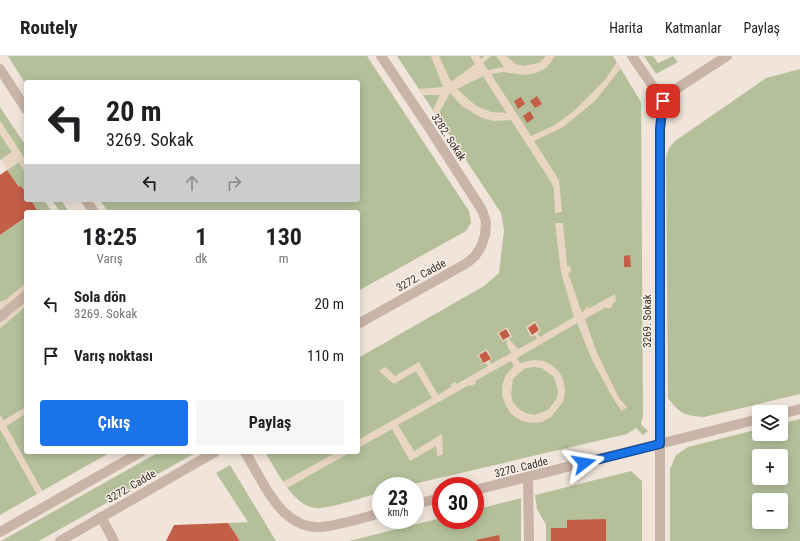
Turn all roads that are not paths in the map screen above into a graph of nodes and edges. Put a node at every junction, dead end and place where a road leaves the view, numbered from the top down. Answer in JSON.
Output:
{"nodes":[{"id":1,"x":381,"y":56,"type":"edge"},
{"id":2,"x":632,"y":56,"type":"edge"},
{"id":3,"x":727,"y":56,"type":"edge"},
{"id":4,"x":0,"y":69,"type":"edge"},
{"id":5,"x":663,"y":101,"type":"junction"},
{"id":6,"x":24,"y":106,"type":"edge"},
{"id":7,"x":485,"y":235,"type":"joint"},
{"id":8,"x":24,"y":298,"type":"edge"},
{"id":9,"x":1,"y":315,"type":"edge"},
{"id":10,"x":360,"y":323,"type":"edge"},
{"id":11,"x":800,"y":409,"type":"edge"},
{"id":12,"x":788,"y":412,"type":"edge"},
{"id":13,"x":752,"y":421,"type":"edge"},
{"id":14,"x":660,"y":444,"type":"junction"},
{"id":15,"x":137,"y":454,"type":"edge"},
{"id":16,"x":212,"y":454,"type":"edge"},
{"id":17,"x":247,"y":454,"type":"edge"},
{"id":18,"x":528,"y":478,"type":"junction"},
{"id":19,"x":484,"y":488,"type":"edge"},
{"id":20,"x":372,"y":515,"type":"edge"},
{"id":21,"x":101,"y":518,"type":"junction"},
{"id":22,"x":0,"y":532,"type":"edge"},
{"id":23,"x":60,"y":541,"type":"edge"},
{"id":24,"x":114,"y":541,"type":"edge"},
{"id":25,"x":529,"y":541,"type":"edge"},
{"id":26,"x":660,"y":541,"type":"edge"}],
"edges":[{"from":1,"to":7,"type":"street","name":"3282. Sokak"},
{"from":2,"to":5,"type":"street"},
{"from":3,"to":5,"type":"street"},
{"from":4,"to":6,"type":"street"},
{"from":5,"to":14,"type":"street","name":"3269. Sokak"},
{"from":7,"to":10,"type":"street","name":"3272. Cadde"},
{"from":8,"to":9,"type":"street"},
{"from":11,"to":12,"type":"street"},
{"from":13,"to":14,"type":"street","name":"3270. Cadde"},
{"from":14,"to":18,"type":"street","name":"3270. Cadde"},
{"from":14,"to":26,"type":"street","name":"3269. Sokak"},
{"from":15,"to":22,"type":"street"},
{"from":16,"to":21,"type":"street","name":"3272. Cadde"},
{"from":17,"to":20,"type":"street"},
{"from":18,"to":19,"type":"street","name":"3270. Cadde"},
{"from":18,"to":25,"type":"street"},
{"from":21,"to":23,"type":"street","name":"3272. Cadde"},
{"from":21,"to":24,"type":"street"}]}
